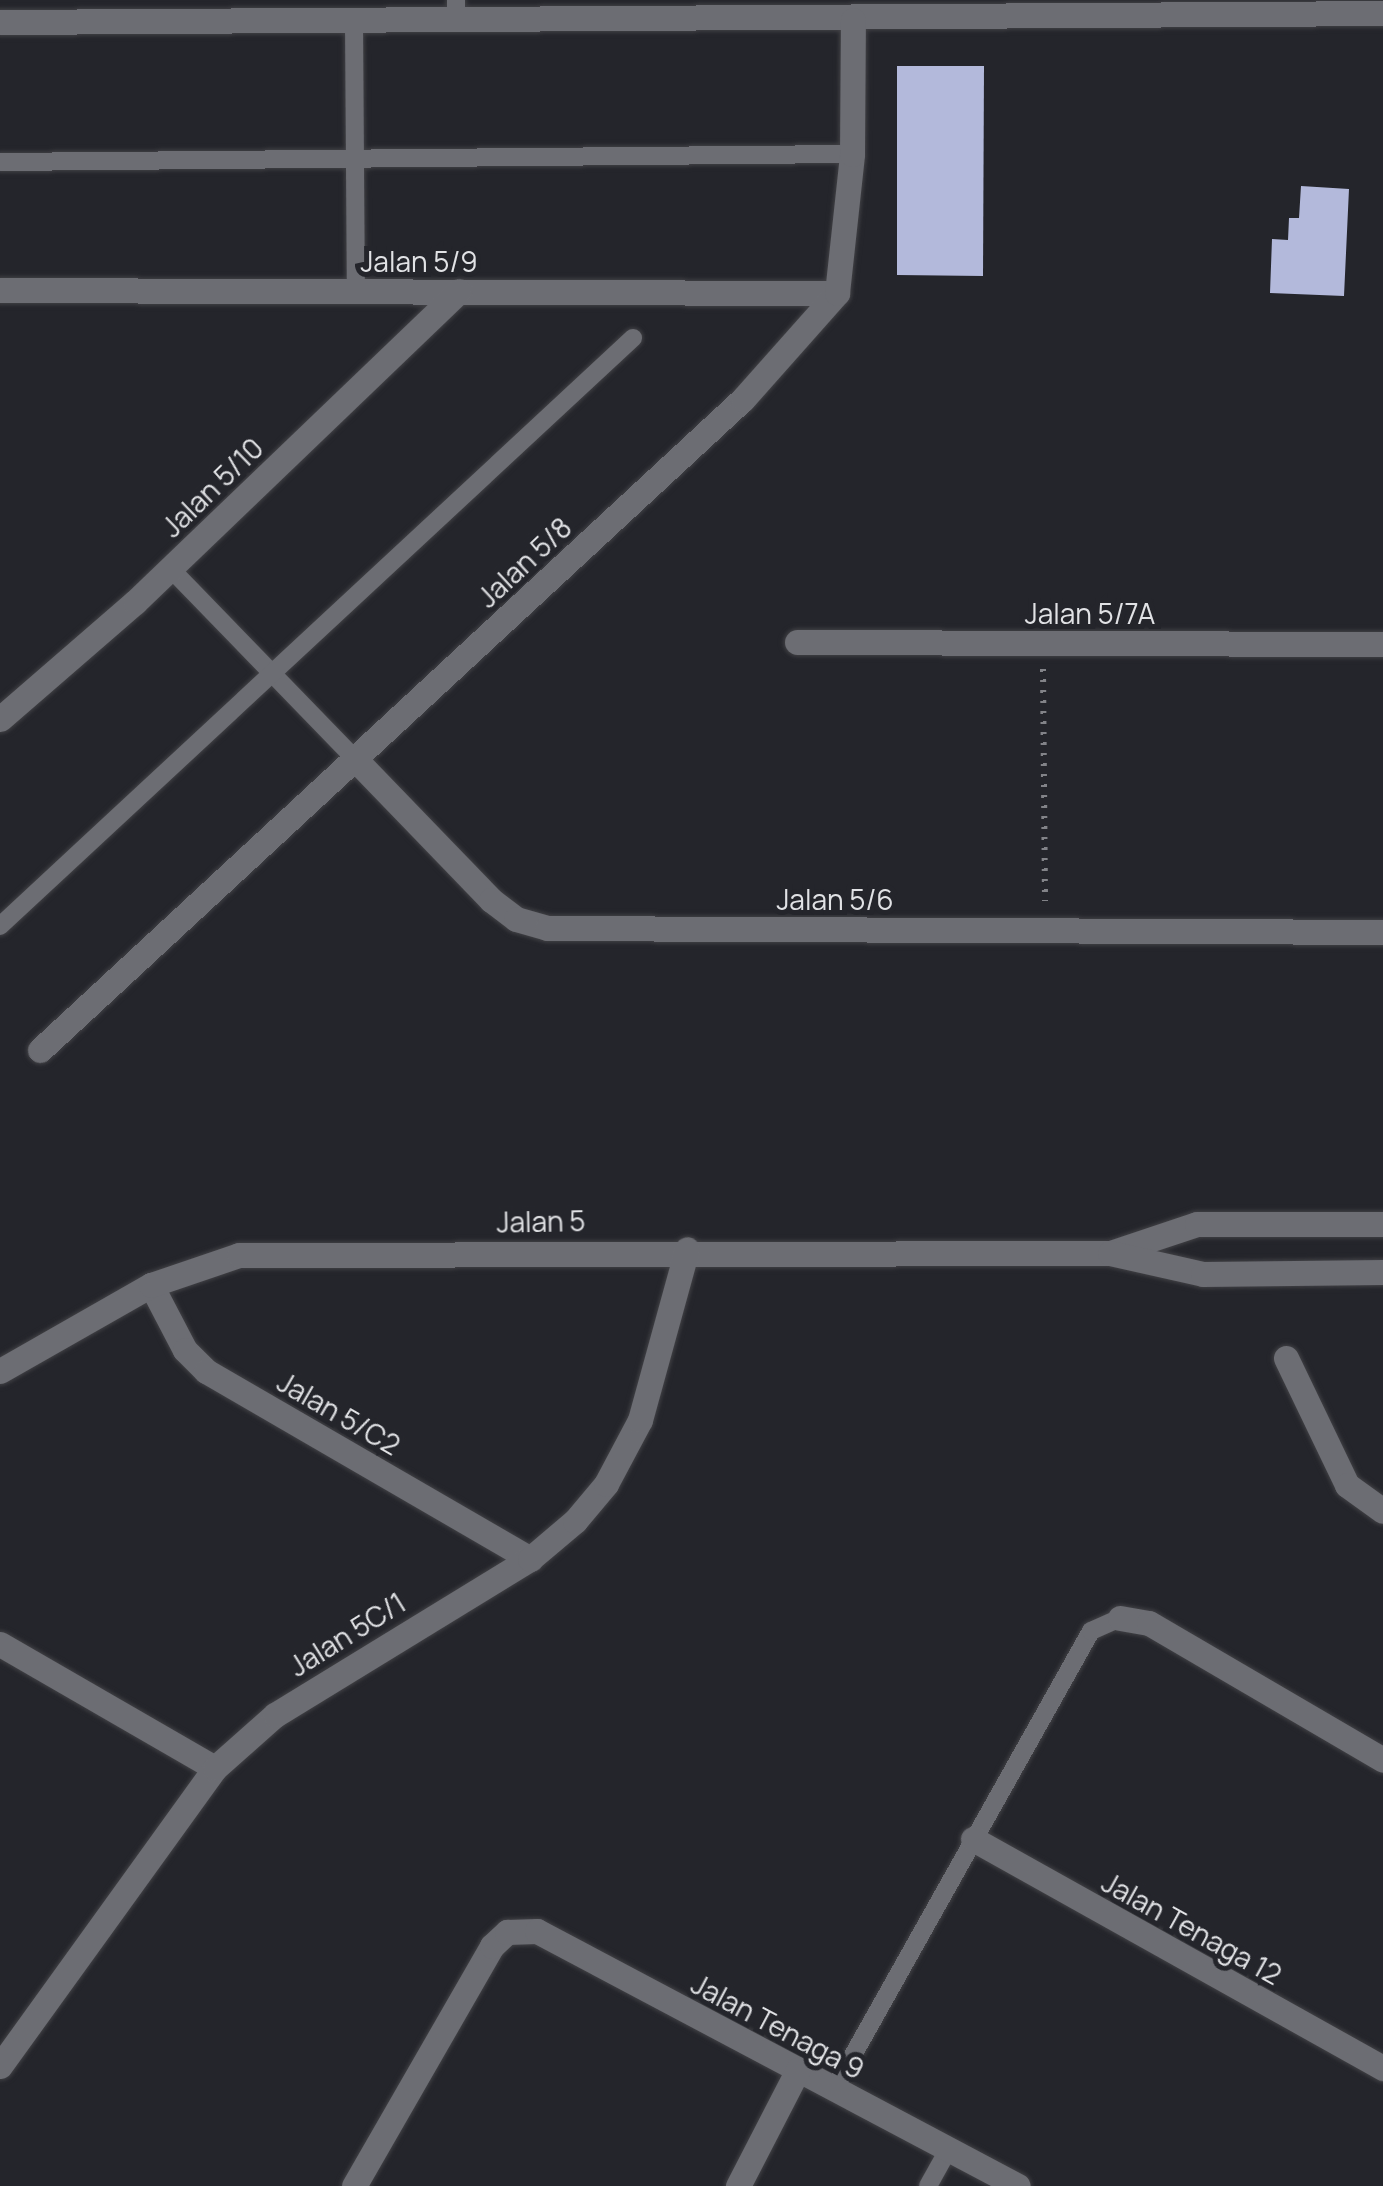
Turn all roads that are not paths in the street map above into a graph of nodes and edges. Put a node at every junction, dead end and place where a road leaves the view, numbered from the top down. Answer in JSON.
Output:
{"nodes":[{"id":1,"x":1264,"y":7,"type":"edge"},
{"id":2,"x":456,"y":10,"type":"edge"},
{"id":3,"x":122,"y":11,"type":"edge"},
{"id":4,"x":1383,"y":13,"type":"edge"},
{"id":5,"x":853,"y":20,"type":"junction"},
{"id":6,"x":354,"y":21,"type":"junction"},
{"id":7,"x":0,"y":22,"type":"edge"},
{"id":8,"x":852,"y":154,"type":"junction"},
{"id":9,"x":0,"y":162,"type":"edge"},
{"id":10,"x":356,"y":162,"type":"junction"},
{"id":11,"x":0,"y":290,"type":"edge"},
{"id":12,"x":356,"y":291,"type":"junction"},
{"id":13,"x":459,"y":291,"type":"junction"},
{"id":14,"x":837,"y":293,"type":"junction"},
{"id":15,"x":633,"y":338,"type":"dead end"},
{"id":16,"x":170,"y":568,"type":"junction"},
{"id":17,"x":796,"y":642,"type":"dead end"},
{"id":18,"x":1383,"y":644,"type":"edge"},
{"id":19,"x":272,"y":673,"type":"junction"},
{"id":20,"x":0,"y":719,"type":"edge"},
{"id":21,"x":355,"y":759,"type":"junction"},
{"id":22,"x":0,"y":926,"type":"edge"},
{"id":23,"x":1383,"y":932,"type":"edge"},
{"id":24,"x":40,"y":1050,"type":"dead end"},
{"id":25,"x":1383,"y":1224,"type":"edge"},
{"id":26,"x":686,"y":1249,"type":"junction"},
{"id":27,"x":1110,"y":1253,"type":"junction"},
{"id":28,"x":1383,"y":1272,"type":"edge"},
{"id":29,"x":151,"y":1285,"type":"junction"},
{"id":30,"x":1286,"y":1358,"type":"dead end"},
{"id":31,"x":0,"y":1371,"type":"edge"},
{"id":32,"x":1383,"y":1511,"type":"edge"},
{"id":33,"x":530,"y":1559,"type":"junction"},
{"id":34,"x":1120,"y":1618,"type":"joint"},
{"id":35,"x":0,"y":1644,"type":"edge"},
{"id":36,"x":1383,"y":1760,"type":"edge"},
{"id":37,"x":215,"y":1768,"type":"junction"},
{"id":38,"x":972,"y":1840,"type":"junction"},
{"id":39,"x":9,"y":2028,"type":"edge"},
{"id":40,"x":0,"y":2066,"type":"edge"},
{"id":41,"x":1383,"y":2068,"type":"edge"},
{"id":42,"x":798,"y":2070,"type":"junction"},
{"id":43,"x":834,"y":2089,"type":"junction"},
{"id":44,"x":948,"y":2150,"type":"junction"},
{"id":45,"x":354,"y":2186,"type":"edge"},
{"id":46,"x":738,"y":2186,"type":"edge"},
{"id":47,"x":928,"y":2186,"type":"edge"},
{"id":48,"x":1018,"y":2186,"type":"edge"}],
"edges":[{"from":1,"to":4,"type":"street"},
{"from":1,"to":5,"type":"street"},
{"from":2,"to":5,"type":"street"},
{"from":2,"to":6,"type":"street"},
{"from":3,"to":6,"type":"street"},
{"from":3,"to":7,"type":"street"},
{"from":5,"to":8,"type":"street"},
{"from":6,"to":10,"type":"lane"},
{"from":8,"to":10,"type":"lane"},
{"from":8,"to":14,"type":"street"},
{"from":9,"to":10,"type":"lane"},
{"from":10,"to":12,"type":"lane"},
{"from":11,"to":12,"type":"street","name":"Jalan 5/9"},
{"from":12,"to":13,"type":"street","name":"Jalan 5/9"},
{"from":13,"to":14,"type":"street","name":"Jalan 5/9"},
{"from":13,"to":16,"type":"street","name":"Jalan 5/10"},
{"from":14,"to":21,"type":"street","name":"Jalan 5/8"},
{"from":15,"to":19,"type":"lane"},
{"from":16,"to":19,"type":"lane"},
{"from":16,"to":20,"type":"street","name":"Jalan 5/10"},
{"from":17,"to":18,"type":"street","name":"Jalan 5/7A"},
{"from":19,"to":21,"type":"lane"},
{"from":19,"to":22,"type":"lane"},
{"from":21,"to":23,"type":"street","name":"Jalan 5/6"},
{"from":21,"to":24,"type":"street","name":"Jalan 5/8"},
{"from":25,"to":27,"type":"street","name":"Jalan 5"},
{"from":26,"to":27,"type":"street","name":"Jalan 5"},
{"from":26,"to":29,"type":"street","name":"Jalan 5"},
{"from":26,"to":33,"type":"street","name":"Jalan 5C/1"},
{"from":27,"to":28,"type":"street","name":"Jalan 5"},
{"from":29,"to":31,"type":"street","name":"Jalan 5"},
{"from":29,"to":33,"type":"street","name":"Jalan 5/C2"},
{"from":30,"to":32,"type":"street"},
{"from":33,"to":37,"type":"street","name":"Jalan 5C/1"},
{"from":34,"to":36,"type":"street"},
{"from":34,"to":38,"type":"lane"},
{"from":35,"to":37,"type":"street"},
{"from":37,"to":39,"type":"street","name":"Jalan 5C/1"},
{"from":38,"to":41,"type":"street","name":"Jalan Tenaga 12"},
{"from":38,"to":43,"type":"lane"},
{"from":39,"to":40,"type":"street","name":"Jalan 5C/1"},
{"from":42,"to":43,"type":"street","name":"Jalan Tenaga 9"},
{"from":42,"to":45,"type":"street","name":"Jalan Tenaga 9"},
{"from":42,"to":46,"type":"street"},
{"from":43,"to":44,"type":"street","name":"Jalan Tenaga 9"},
{"from":44,"to":47,"type":"lane"},
{"from":44,"to":48,"type":"street","name":"Jalan Tenaga 9"}]}
